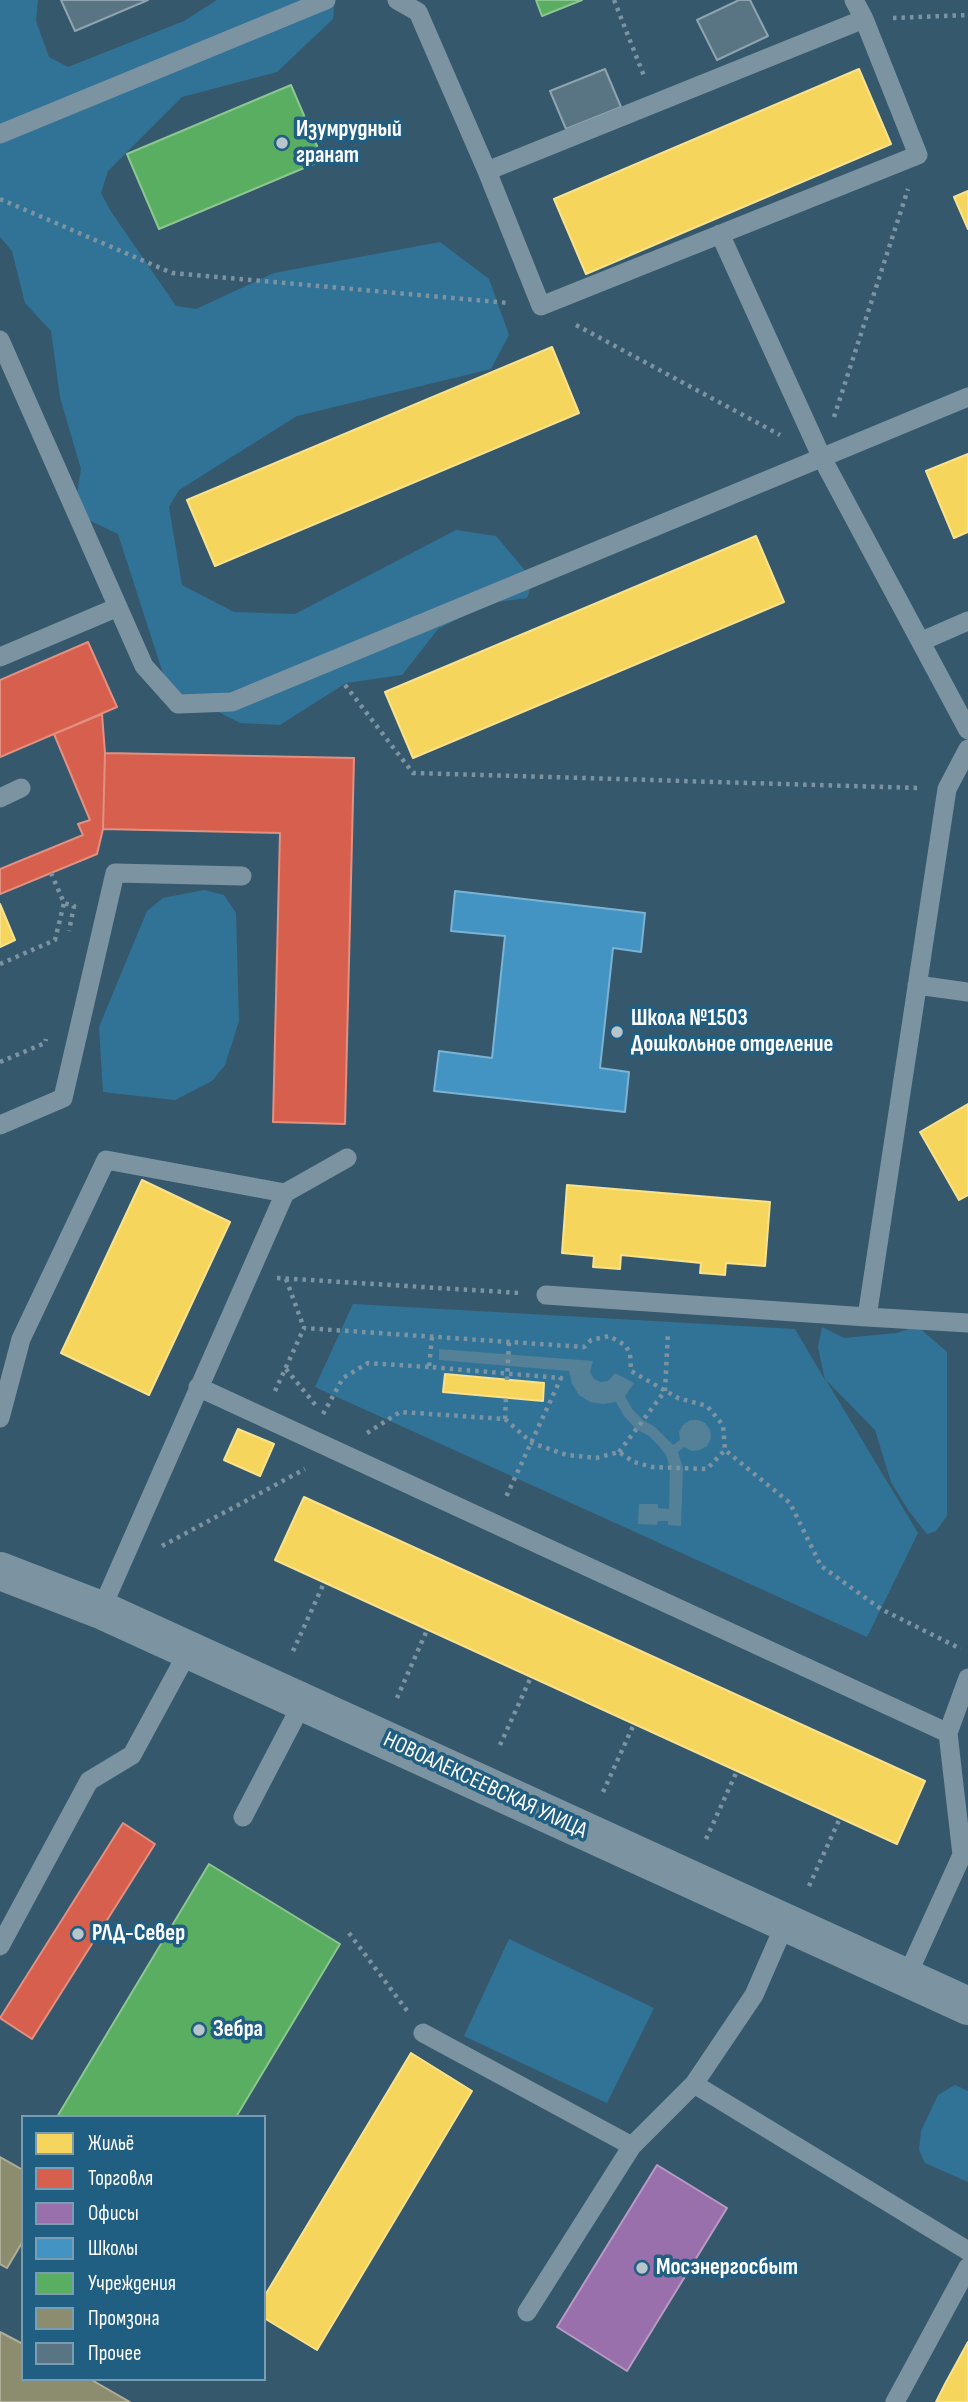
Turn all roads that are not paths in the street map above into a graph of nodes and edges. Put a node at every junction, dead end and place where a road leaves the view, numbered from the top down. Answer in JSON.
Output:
{"nodes":[{"id":1,"x":326,"y":0,"type":"edge"},
{"id":2,"x":397,"y":0,"type":"edge"},
{"id":3,"x":854,"y":0,"type":"edge"},
{"id":4,"x":864,"y":19,"type":"junction"},
{"id":5,"x":0,"y":134,"type":"edge"},
{"id":6,"x":487,"y":171,"type":"junction"},
{"id":7,"x":720,"y":234,"type":"junction"},
{"id":8,"x":0,"y":340,"type":"edge"},
{"id":9,"x":968,"y":397,"type":"edge"},
{"id":10,"x":822,"y":458,"type":"junction"},
{"id":11,"x":118,"y":607,"type":"junction"},
{"id":12,"x":968,"y":621,"type":"edge"},
{"id":13,"x":922,"y":641,"type":"junction"},
{"id":14,"x":0,"y":657,"type":"edge"},
{"id":15,"x":968,"y":730,"type":"edge"},
{"id":16,"x":968,"y":749,"type":"edge"},
{"id":17,"x":968,"y":780,"type":"edge"},
{"id":18,"x":21,"y":789,"type":"dead end"},
{"id":19,"x":947,"y":789,"type":"junction"},
{"id":20,"x":0,"y":797,"type":"edge"},
{"id":21,"x":242,"y":876,"type":"dead end"},
{"id":22,"x":917,"y":985,"type":"junction"},
{"id":23,"x":968,"y":992,"type":"edge"},
{"id":24,"x":0,"y":1125,"type":"edge"},
{"id":25,"x":347,"y":1158,"type":"dead end"},
{"id":26,"x":285,"y":1193,"type":"junction"},
{"id":27,"x":546,"y":1295,"type":"road end"},
{"id":28,"x":867,"y":1317,"type":"junction"},
{"id":29,"x":968,"y":1324,"type":"edge"},
{"id":30,"x":198,"y":1387,"type":"junction"},
{"id":31,"x":0,"y":1418,"type":"edge"},
{"id":32,"x":0,"y":1571,"type":"edge"},
{"id":33,"x":100,"y":1610,"type":"junction"},
{"id":34,"x":189,"y":1650,"type":"junction"},
{"id":35,"x":968,"y":1678,"type":"edge"},
{"id":36,"x":303,"y":1702,"type":"junction"},
{"id":37,"x":948,"y":1733,"type":"junction"},
{"id":38,"x":243,"y":1817,"type":"dead end"},
{"id":39,"x":785,"y":1924,"type":"junction"},
{"id":40,"x":0,"y":1946,"type":"edge"},
{"id":41,"x":906,"y":1978,"type":"junction"},
{"id":42,"x":968,"y":2006,"type":"edge"},
{"id":43,"x":423,"y":2033,"type":"road end"},
{"id":44,"x":694,"y":2084,"type":"junction"},
{"id":45,"x":632,"y":2146,"type":"junction"},
{"id":46,"x":968,"y":2250,"type":"edge"},
{"id":47,"x":968,"y":2267,"type":"edge"},
{"id":48,"x":527,"y":2312,"type":"dead end"},
{"id":49,"x":895,"y":2402,"type":"edge"}],
"edges":[{"from":1,"to":5,"type":"lane"},
{"from":2,"to":6,"type":"lane"},
{"from":3,"to":4,"type":"lane"},
{"from":4,"to":6,"type":"lane"},
{"from":4,"to":7,"type":"lane"},
{"from":6,"to":7,"type":"lane"},
{"from":7,"to":10,"type":"lane"},
{"from":8,"to":11,"type":"lane"},
{"from":9,"to":10,"type":"lane"},
{"from":10,"to":11,"type":"lane"},
{"from":10,"to":13,"type":"lane"},
{"from":11,"to":14,"type":"lane"},
{"from":12,"to":13,"type":"lane"},
{"from":13,"to":15,"type":"lane"},
{"from":16,"to":19,"type":"lane"},
{"from":17,"to":19,"type":"lane"},
{"from":18,"to":20,"type":"lane"},
{"from":19,"to":22,"type":"lane"},
{"from":21,"to":24,"type":"lane"},
{"from":22,"to":23,"type":"lane"},
{"from":22,"to":28,"type":"lane"},
{"from":25,"to":26,"type":"lane"},
{"from":26,"to":30,"type":"lane"},
{"from":26,"to":31,"type":"lane"},
{"from":27,"to":28,"type":"lane"},
{"from":28,"to":29,"type":"lane"},
{"from":30,"to":33,"type":"lane"},
{"from":30,"to":37,"type":"lane"},
{"from":32,"to":33,"type":"street","name":"НОВОАЛЕКСЕЕВСКАЯ УЛИЦА"},
{"from":33,"to":34,"type":"street","name":"НОВОАЛЕКСЕЕВСКАЯ УЛИЦА"},
{"from":34,"to":36,"type":"street","name":"НОВОАЛЕКСЕЕВСКАЯ УЛИЦА"},
{"from":34,"to":40,"type":"lane"},
{"from":35,"to":37,"type":"lane"},
{"from":36,"to":38,"type":"lane"},
{"from":36,"to":39,"type":"street","name":"НОВОАЛЕКСЕЕВСКАЯ УЛИЦА"},
{"from":37,"to":41,"type":"lane"},
{"from":39,"to":41,"type":"street","name":"НОВОАЛЕКСЕЕВСКАЯ УЛИЦА"},
{"from":39,"to":44,"type":"lane"},
{"from":41,"to":42,"type":"street","name":"НОВОАЛЕКСЕЕВСКАЯ УЛИЦА"},
{"from":43,"to":45,"type":"lane"},
{"from":44,"to":45,"type":"lane"},
{"from":44,"to":46,"type":"lane"},
{"from":45,"to":48,"type":"lane"},
{"from":47,"to":49,"type":"lane"}]}
